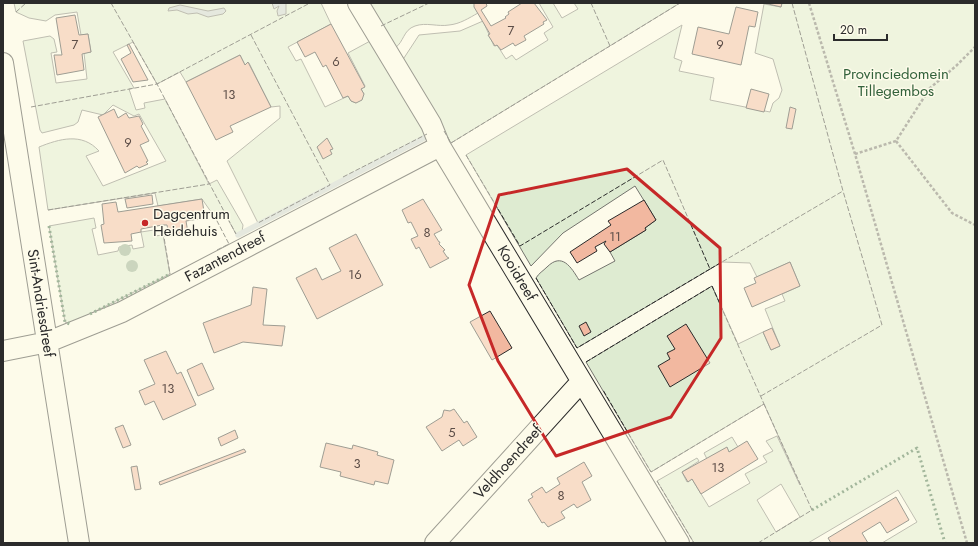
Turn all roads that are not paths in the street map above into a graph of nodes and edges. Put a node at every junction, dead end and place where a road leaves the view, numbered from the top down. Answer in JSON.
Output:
{"nodes":[{"id":1,"x":358,"y":3,"type":"edge"},
{"id":2,"x":3,"y":63,"type":"edge"},
{"id":3,"x":440,"y":146,"type":"junction"},
{"id":4,"x":48,"y":342,"type":"junction"},
{"id":5,"x":3,"y":350,"type":"edge"},
{"id":6,"x":582,"y":382,"type":"junction"},
{"id":7,"x":79,"y":543,"type":"edge"},
{"id":8,"x":434,"y":543,"type":"edge"},
{"id":9,"x":678,"y":543,"type":"edge"}],
"edges":[{"from":1,"to":3,"type":"street","name":"Kooidreef"},
{"from":2,"to":4,"type":"street","name":"Sint-Andriesdreef"},
{"from":3,"to":4,"type":"street","name":"Fazantendreef"},
{"from":3,"to":6,"type":"street","name":"Kooidreef"},
{"from":4,"to":5,"type":"street","name":"Fazantendreef"},
{"from":4,"to":7,"type":"street","name":"Sint-Andriesdreef"},
{"from":6,"to":8,"type":"street","name":"Veldhoendreef"},
{"from":6,"to":9,"type":"street","name":"Kooidreef"}]}
